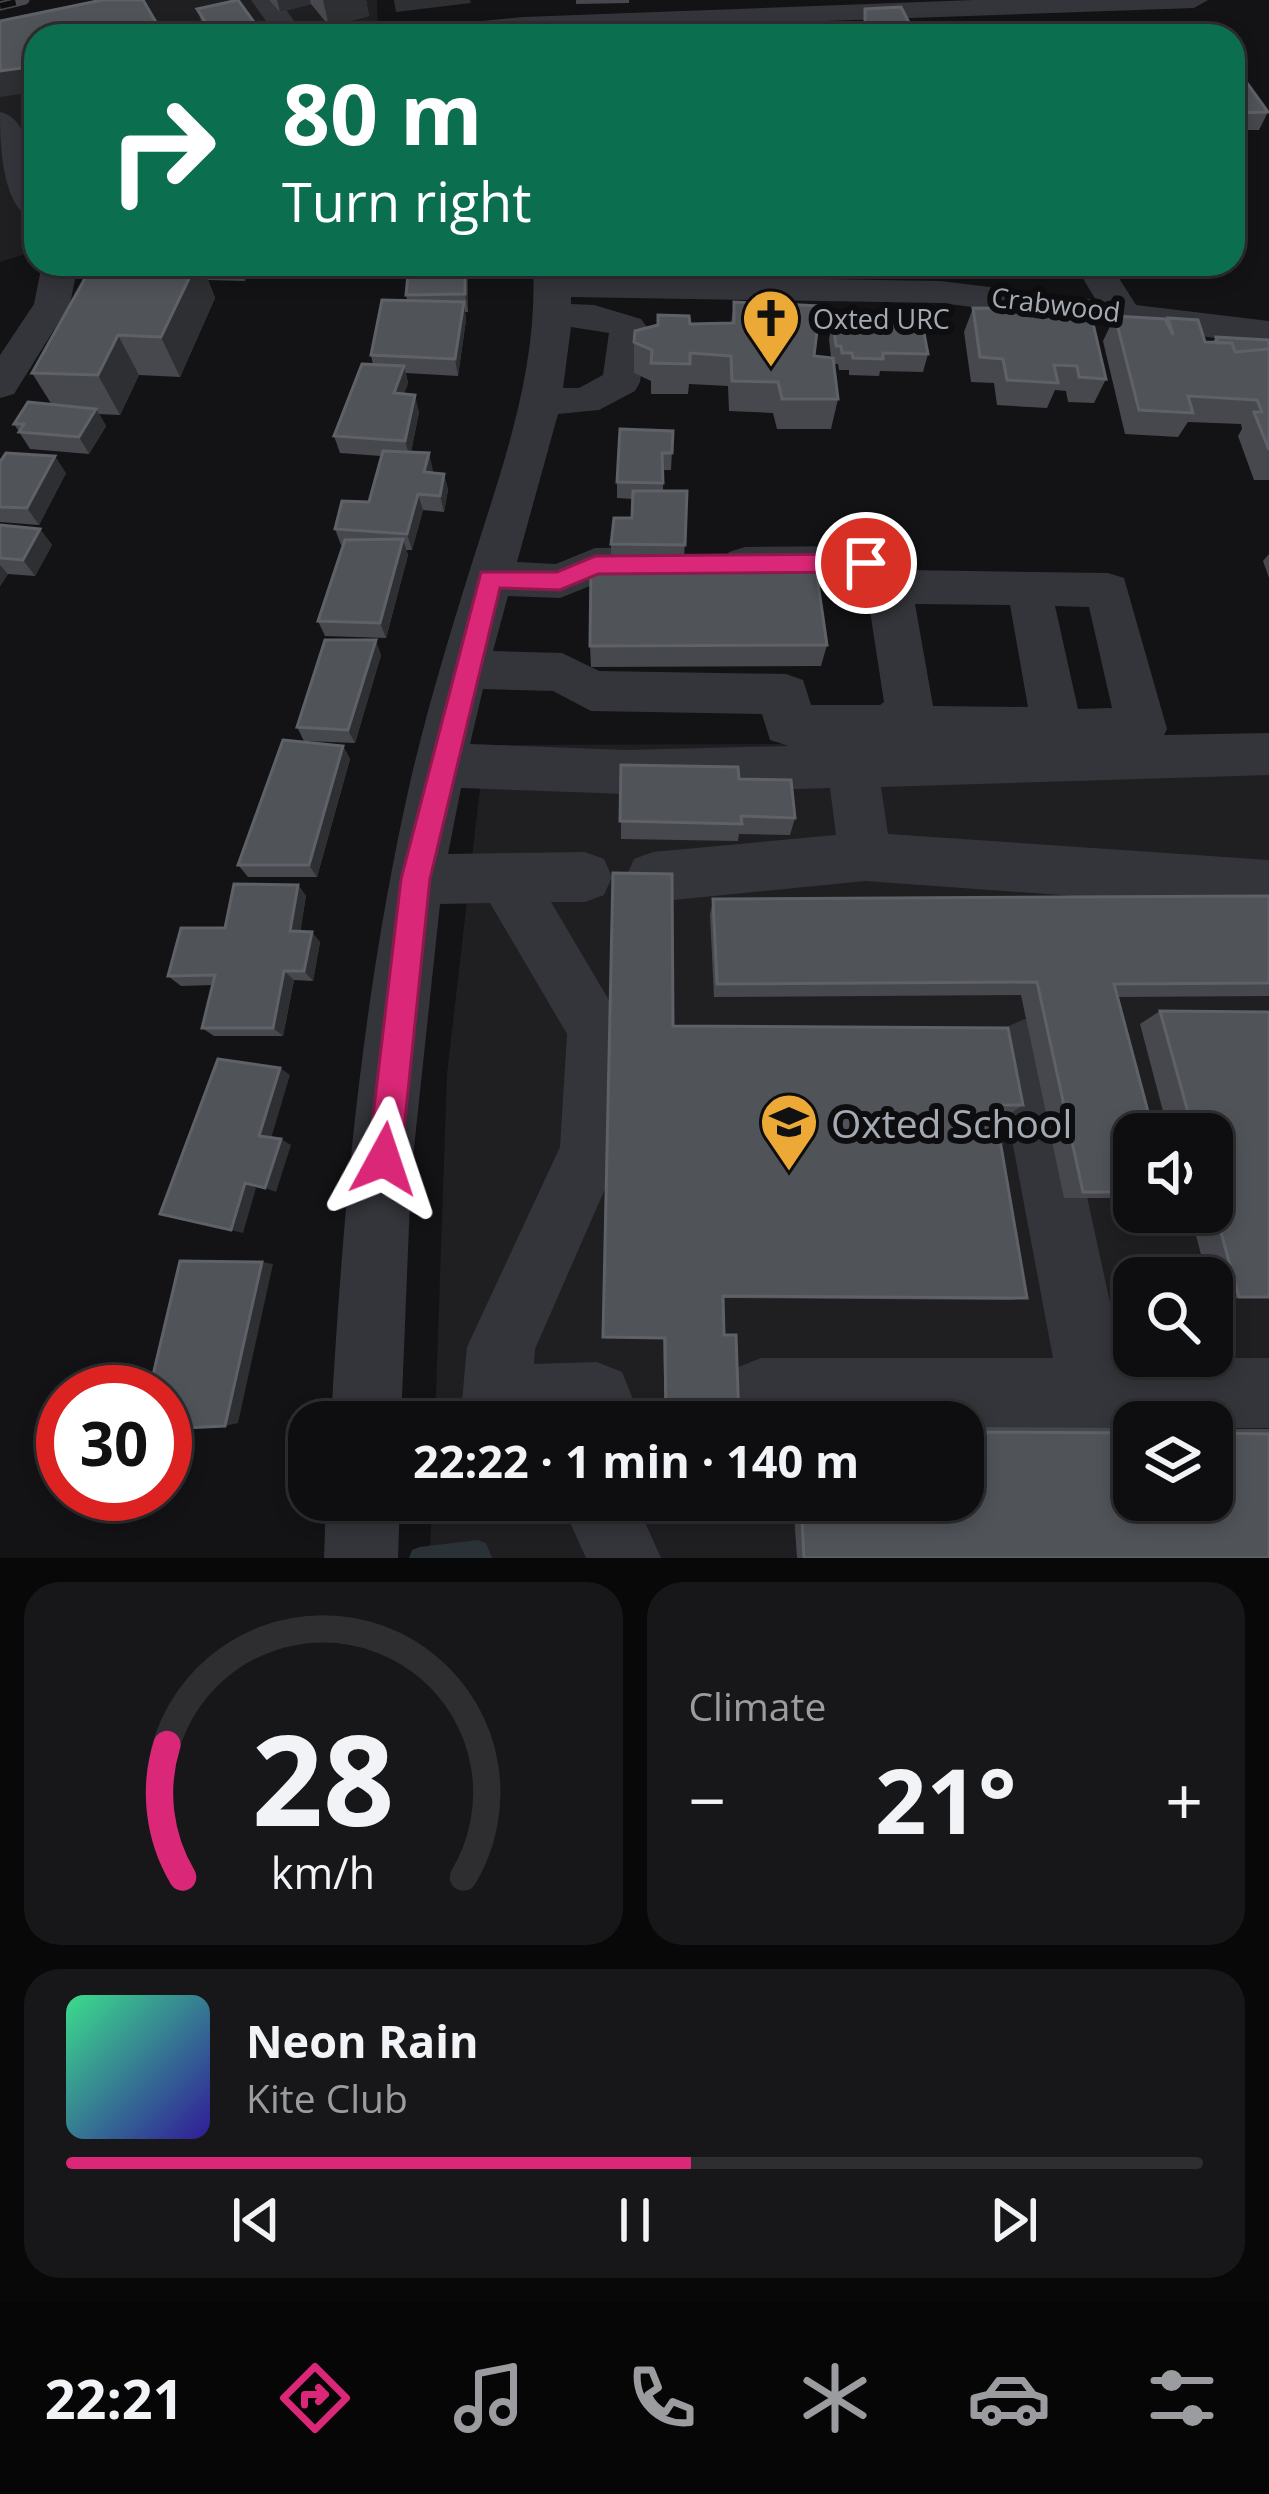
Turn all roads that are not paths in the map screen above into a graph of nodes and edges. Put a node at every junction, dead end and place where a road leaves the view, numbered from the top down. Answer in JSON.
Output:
{"nodes":[{"id":1,"x":1194,"y":0,"type":"edge"},
{"id":2,"x":524,"y":20,"type":"edge"},
{"id":3,"x":951,"y":24,"type":"edge"},
{"id":4,"x":0,"y":121,"type":"edge"},
{"id":5,"x":24,"y":209,"type":"edge"},
{"id":6,"x":58,"y":276,"type":"edge"},
{"id":7,"x":1100,"y":276,"type":"edge"},
{"id":8,"x":553,"y":288,"type":"edge"},
{"id":9,"x":1122,"y":312,"type":"junction"},
{"id":10,"x":1269,"y":333,"type":"edge"},
{"id":11,"x":0,"y":385,"type":"edge"},
{"id":12,"x":543,"y":401,"type":"junction"},
{"id":13,"x":490,"y":578,"type":"junction"},
{"id":14,"x":891,"y":587,"type":"junction"},
{"id":15,"x":1029,"y":589,"type":"junction"},
{"id":16,"x":467,"y":670,"type":"junction"},
{"id":17,"x":1057,"y":728,"type":"junction"},
{"id":18,"x":866,"y":748,"type":"junction"},
{"id":19,"x":1269,"y":754,"type":"edge"},
{"id":20,"x":440,"y":764,"type":"junction"},
{"id":21,"x":865,"y":857,"type":"junction"},
{"id":22,"x":585,"y":877,"type":"dead end"},
{"id":23,"x":652,"y":877,"type":"edge"},
{"id":24,"x":416,"y":879,"type":"junction"},
{"id":25,"x":507,"y":881,"type":"junction"},
{"id":26,"x":1269,"y":885,"type":"edge"},
{"id":27,"x":1025,"y":1049,"type":"dead end"},
{"id":28,"x":761,"y":1393,"type":"dead end"},
{"id":29,"x":1269,"y":1393,"type":"edge"},
{"id":30,"x":1095,"y":1394,"type":"junction"},
{"id":31,"x":368,"y":1401,"type":"edge"},
{"id":32,"x":496,"y":1401,"type":"edge"},
{"id":33,"x":496,"y":1401,"type":"edge"},
{"id":34,"x":597,"y":1401,"type":"edge"},
{"id":35,"x":362,"y":1521,"type":"edge"},
{"id":36,"x":607,"y":1521,"type":"edge"},
{"id":37,"x":361,"y":1558,"type":"edge"},
{"id":38,"x":624,"y":1558,"type":"edge"}],
"edges":[{"from":1,"to":3,"type":"street"},
{"from":2,"to":3,"type":"street"},
{"from":4,"to":5,"type":"street"},
{"from":6,"to":11,"type":"street"},
{"from":7,"to":9,"type":"street"},
{"from":8,"to":9,"type":"street","name":"Crabwood"},
{"from":8,"to":12,"type":"street"},
{"from":8,"to":12,"type":"street"},
{"from":9,"to":10,"type":"street","name":"Crabwood"},
{"from":12,"to":13,"type":"street"},
{"from":13,"to":14,"type":"street"},
{"from":13,"to":16,"type":"street"},
{"from":14,"to":15,"type":"street"},
{"from":14,"to":18,"type":"street"},
{"from":15,"to":17,"type":"street"},
{"from":15,"to":17,"type":"street"},
{"from":16,"to":18,"type":"street"},
{"from":16,"to":20,"type":"street"},
{"from":17,"to":18,"type":"street"},
{"from":18,"to":19,"type":"street"},
{"from":18,"to":20,"type":"street"},
{"from":18,"to":21,"type":"street"},
{"from":20,"to":24,"type":"street"},
{"from":21,"to":23,"type":"street"},
{"from":21,"to":26,"type":"street"},
{"from":22,"to":25,"type":"street"},
{"from":24,"to":25,"type":"street"},
{"from":24,"to":31,"type":"street"},
{"from":25,"to":32,"type":"street"},
{"from":27,"to":30,"type":"street"},
{"from":28,"to":30,"type":"street"},
{"from":29,"to":30,"type":"street"},
{"from":33,"to":34,"type":"street"},
{"from":35,"to":37,"type":"street"},
{"from":36,"to":38,"type":"street"}]}
